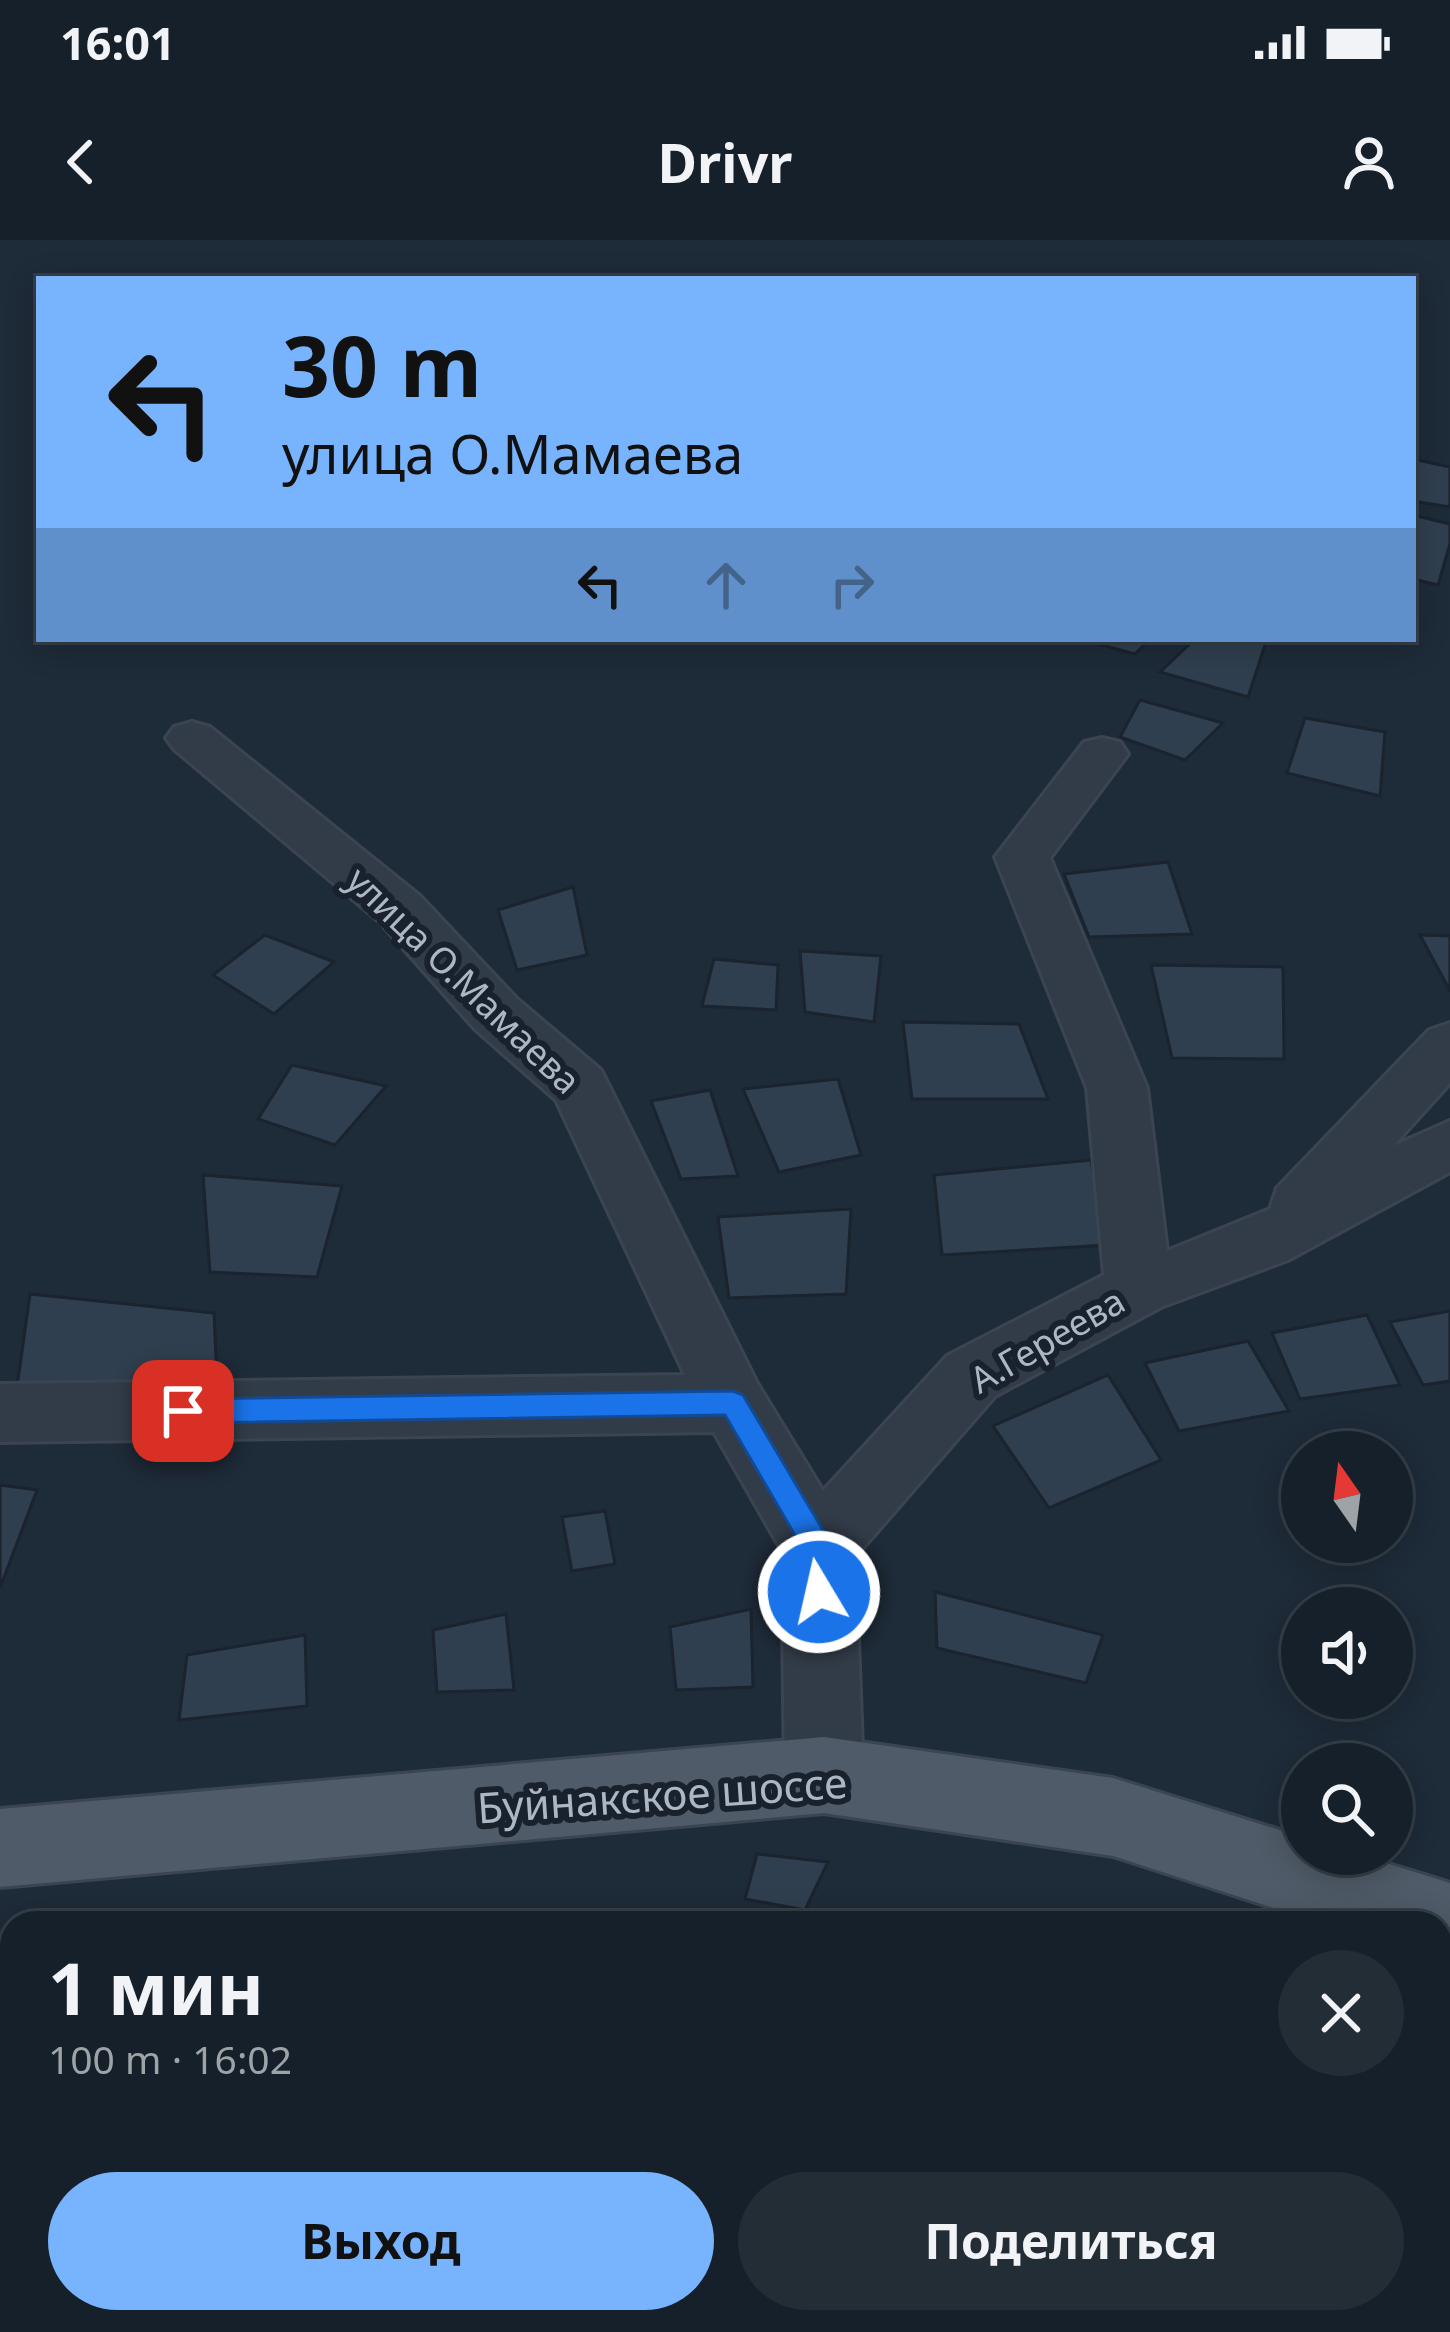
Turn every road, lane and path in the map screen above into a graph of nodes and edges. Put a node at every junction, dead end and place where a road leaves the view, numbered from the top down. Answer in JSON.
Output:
{"nodes":[{"id":1,"x":192,"y":738,"type":"dead end"},
{"id":2,"x":1102,"y":754,"type":"dead end"},
{"id":3,"x":1450,"y":1045,"type":"edge"},
{"id":4,"x":1450,"y":1144,"type":"edge"},
{"id":5,"x":1264,"y":1242,"type":"junction"},
{"id":6,"x":1138,"y":1288,"type":"junction"},
{"id":7,"x":733,"y":1403,"type":"junction"},
{"id":8,"x":0,"y":1413,"type":"edge"},
{"id":9,"x":818,"y":1547,"type":"junction"},
{"id":10,"x":824,"y":1774,"type":"junction"},
{"id":11,"x":0,"y":1848,"type":"edge"},
{"id":12,"x":1409,"y":1911,"type":"edge"}],
"edges":[{"from":1,"to":7,"type":"street","name":"улица О.Мамаева"},
{"from":2,"to":6,"type":"street"},
{"from":3,"to":5,"type":"street"},
{"from":4,"to":5,"type":"street","name":"A.Гереева"},
{"from":5,"to":6,"type":"street","name":"A.Гереева"},
{"from":6,"to":9,"type":"street","name":"A.Гереева"},
{"from":7,"to":8,"type":"street"},
{"from":7,"to":9,"type":"street","name":"улица О.Мамаева"},
{"from":9,"to":10,"type":"street"},
{"from":10,"to":11,"type":"main road","name":"Буйнакское шоссе"},
{"from":10,"to":12,"type":"main road","name":"Буйнакское шоссе"}]}
